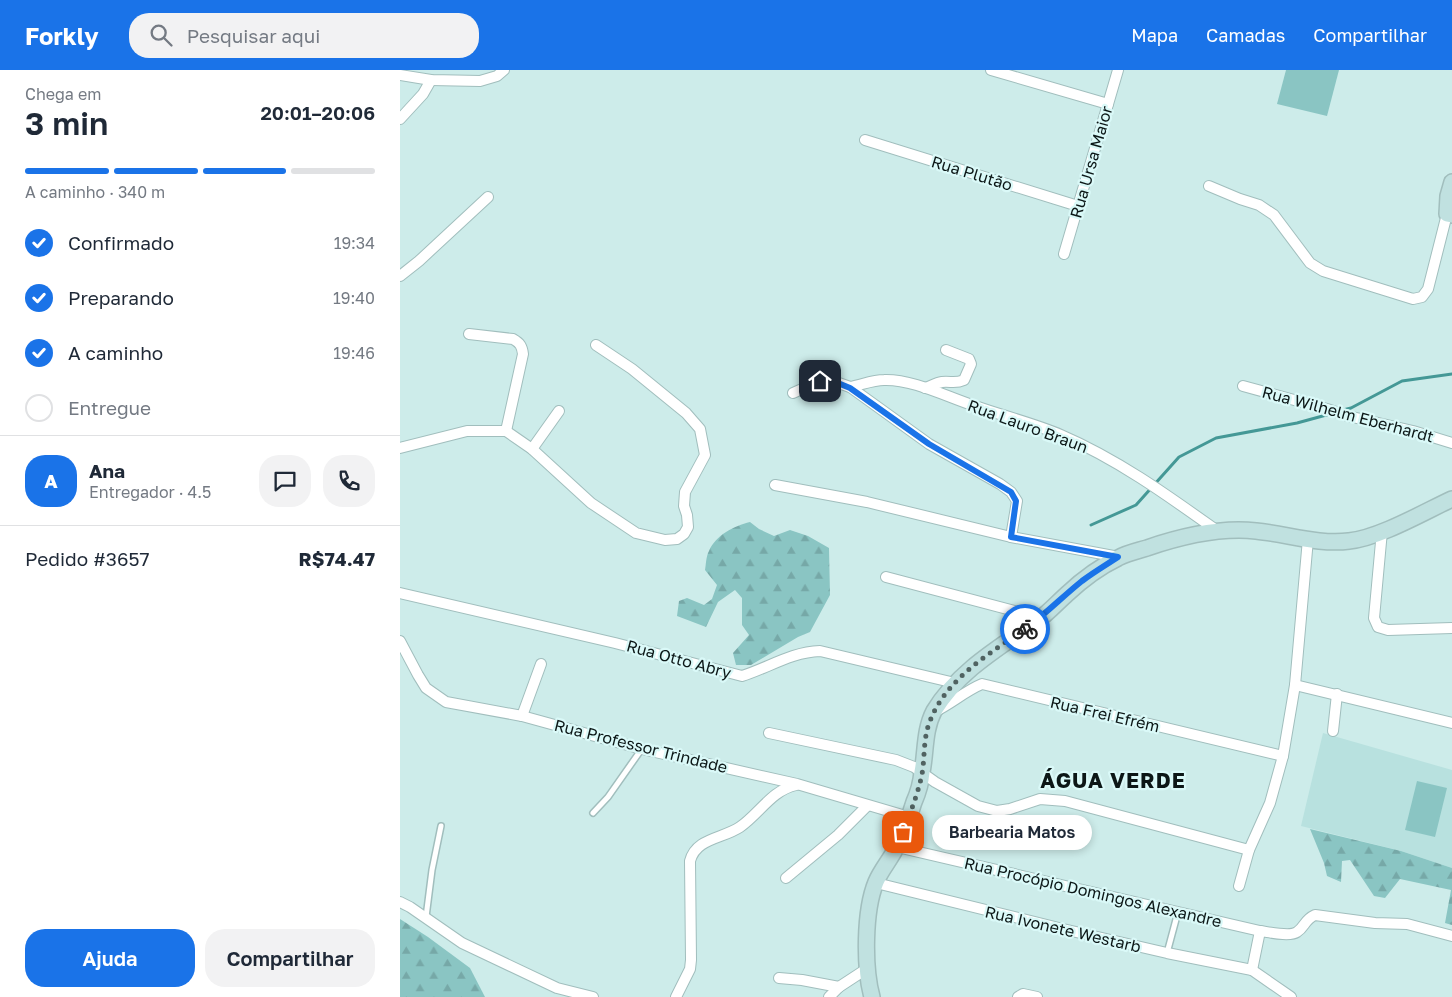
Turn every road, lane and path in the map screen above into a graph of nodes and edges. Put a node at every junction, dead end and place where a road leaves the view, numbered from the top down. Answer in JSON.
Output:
{"nodes":[{"id":1,"x":504,"y":70,"type":"edge"},
{"id":2,"x":991,"y":70,"type":"edge"},
{"id":3,"x":1118,"y":70,"type":"edge"},
{"id":4,"x":400,"y":75,"type":"edge"},
{"id":5,"x":431,"y":80,"type":"junction"},
{"id":6,"x":1108,"y":104,"type":"junction"},
{"id":7,"x":400,"y":119,"type":"edge"},
{"id":8,"x":865,"y":140,"type":"dead end"},
{"id":9,"x":1452,"y":182,"type":"edge"},
{"id":10,"x":1209,"y":186,"type":"dead end"},
{"id":11,"x":488,"y":197,"type":"dead end"},
{"id":12,"x":1078,"y":206,"type":"junction"},
{"id":13,"x":1450,"y":215,"type":"edge"},
{"id":14,"x":1064,"y":254,"type":"dead end"},
{"id":15,"x":400,"y":276,"type":"edge"},
{"id":16,"x":469,"y":334,"type":"dead end"},
{"id":17,"x":596,"y":345,"type":"dead end"},
{"id":18,"x":946,"y":350,"type":"dead end"},
{"id":19,"x":1243,"y":386,"type":"dead end"},
{"id":20,"x":850,"y":388,"type":"junction"},
{"id":21,"x":926,"y":388,"type":"junction"},
{"id":22,"x":793,"y":393,"type":"dead end"},
{"id":23,"x":559,"y":411,"type":"dead end"},
{"id":24,"x":506,"y":431,"type":"junction"},
{"id":25,"x":1452,"y":443,"type":"edge"},
{"id":26,"x":400,"y":448,"type":"edge"},
{"id":27,"x":532,"y":449,"type":"junction"},
{"id":28,"x":776,"y":484,"type":"dead end"},
{"id":29,"x":1452,"y":499,"type":"edge"},
{"id":30,"x":1216,"y":530,"type":"junction"},
{"id":31,"x":1382,"y":532,"type":"junction"},
{"id":32,"x":1011,"y":537,"type":"junction"},
{"id":33,"x":1308,"y":539,"type":"junction"},
{"id":34,"x":1118,"y":557,"type":"junction"},
{"id":35,"x":886,"y":577,"type":"dead end"},
{"id":36,"x":400,"y":593,"type":"edge"},
{"id":37,"x":1041,"y":618,"type":"junction"},
{"id":38,"x":1452,"y":628,"type":"edge"},
{"id":39,"x":400,"y":641,"type":"edge"},
{"id":40,"x":541,"y":664,"type":"dead end"},
{"id":41,"x":955,"y":683,"type":"junction"},
{"id":42,"x":1296,"y":685,"type":"junction"},
{"id":43,"x":1337,"y":694,"type":"junction"},
{"id":44,"x":934,"y":712,"type":"junction"},
{"id":45,"x":522,"y":716,"type":"junction"},
{"id":46,"x":1452,"y":723,"type":"edge"},
{"id":47,"x":1333,"y":731,"type":"dead end"},
{"id":48,"x":769,"y":733,"type":"dead end"},
{"id":49,"x":642,"y":749,"type":"junction"},
{"id":50,"x":1283,"y":756,"type":"junction"},
{"id":51,"x":922,"y":772,"type":"junction"},
{"id":52,"x":797,"y":784,"type":"junction"},
{"id":53,"x":867,"y":806,"type":"junction"},
{"id":54,"x":593,"y":813,"type":"dead end"},
{"id":55,"x":909,"y":817,"type":"junction"},
{"id":56,"x":441,"y":826,"type":"dead end"},
{"id":57,"x":897,"y":847,"type":"junction"},
{"id":58,"x":1249,"y":850,"type":"junction"},
{"id":59,"x":786,"y":878,"type":"dead end"},
{"id":60,"x":876,"y":883,"type":"junction"},
{"id":61,"x":1239,"y":886,"type":"dead end"},
{"id":62,"x":400,"y":902,"type":"edge"},
{"id":63,"x":1178,"y":912,"type":"junction"},
{"id":64,"x":426,"y":918,"type":"junction"},
{"id":65,"x":1260,"y":931,"type":"junction"},
{"id":66,"x":1452,"y":936,"type":"edge"},
{"id":67,"x":1167,"y":953,"type":"junction"},
{"id":68,"x":868,"y":968,"type":"junction"},
{"id":69,"x":1252,"y":970,"type":"junction"},
{"id":70,"x":779,"y":978,"type":"dead end"},
{"id":71,"x":839,"y":988,"type":"junction"},
{"id":72,"x":593,"y":997,"type":"edge"},
{"id":73,"x":676,"y":997,"type":"edge"},
{"id":74,"x":829,"y":997,"type":"edge"},
{"id":75,"x":872,"y":997,"type":"edge"},
{"id":76,"x":1018,"y":997,"type":"edge"},
{"id":77,"x":1037,"y":997,"type":"edge"},
{"id":78,"x":1291,"y":997,"type":"edge"}],
"edges":[{"from":1,"to":5,"type":"street"},
{"from":2,"to":6,"type":"street"},
{"from":3,"to":6,"type":"street","name":"Rua Ursa Maior"},
{"from":4,"to":5,"type":"street"},
{"from":5,"to":7,"type":"street"},
{"from":6,"to":12,"type":"street","name":"Rua Ursa Maior"},
{"from":8,"to":12,"type":"street","name":"Rua Plutão"},
{"from":9,"to":13,"type":"main road"},
{"from":10,"to":13,"type":"street"},
{"from":11,"to":15,"type":"street"},
{"from":12,"to":14,"type":"street","name":"Rua Ursa Maior"},
{"from":16,"to":24,"type":"street"},
{"from":17,"to":27,"type":"street"},
{"from":18,"to":21,"type":"street"},
{"from":19,"to":25,"type":"street","name":"Rua Wilhelm Eberhardt"},
{"from":20,"to":21,"type":"street","name":"Rua Lauro Braun"},
{"from":20,"to":22,"type":"street"},
{"from":20,"to":32,"type":"street"},
{"from":21,"to":30,"type":"street","name":"Rua Lauro Braun"},
{"from":23,"to":27,"type":"street"},
{"from":24,"to":26,"type":"street"},
{"from":24,"to":27,"type":"street"},
{"from":28,"to":32,"type":"street"},
{"from":29,"to":31,"type":"main road"},
{"from":30,"to":33,"type":"main road"},
{"from":30,"to":34,"type":"main road"},
{"from":31,"to":33,"type":"main road"},
{"from":31,"to":38,"type":"street"},
{"from":32,"to":34,"type":"street"},
{"from":33,"to":42,"type":"street"},
{"from":34,"to":37,"type":"main road"},
{"from":35,"to":37,"type":"street"},
{"from":36,"to":41,"type":"street","name":"Rua Otto Abry"},
{"from":37,"to":41,"type":"main road"},
{"from":39,"to":45,"type":"street","name":"Rua Professor Trindade"},
{"from":40,"to":45,"type":"street"},
{"from":41,"to":44,"type":"main road"},
{"from":42,"to":43,"type":"street"},
{"from":42,"to":50,"type":"street"},
{"from":43,"to":46,"type":"street"},
{"from":43,"to":47,"type":"street"},
{"from":44,"to":50,"type":"street","name":"Rua Frei Efrém"},
{"from":44,"to":51,"type":"main road"},
{"from":45,"to":49,"type":"street","name":"Rua Professor Trindade"},
{"from":48,"to":51,"type":"street"},
{"from":49,"to":52,"type":"street","name":"Rua Professor Trindade"},
{"from":49,"to":54,"type":"lane"},
{"from":50,"to":58,"type":"street"},
{"from":51,"to":55,"type":"main road"},
{"from":51,"to":58,"type":"street"},
{"from":52,"to":53,"type":"street","name":"Rua Professor Trindade"},
{"from":52,"to":73,"type":"street"},
{"from":53,"to":55,"type":"street","name":"Rua Professor Trindade"},
{"from":53,"to":59,"type":"street"},
{"from":55,"to":57,"type":"main road"},
{"from":56,"to":64,"type":"lane"},
{"from":57,"to":60,"type":"main road"},
{"from":57,"to":63,"type":"street","name":"Rua Procópio Domingos Alexandre"},
{"from":58,"to":61,"type":"street"},
{"from":60,"to":67,"type":"street","name":"Rua Ivonete Westarb"},
{"from":60,"to":68,"type":"main road"},
{"from":62,"to":64,"type":"street"},
{"from":63,"to":65,"type":"street","name":"Rua Procópio Domingos Alexandre"},
{"from":63,"to":67,"type":"lane"},
{"from":64,"to":72,"type":"street"},
{"from":65,"to":66,"type":"street","name":"Rua Procópio Domingos Alexandre"},
{"from":65,"to":69,"type":"street"},
{"from":67,"to":69,"type":"street","name":"Rua Ivonete Westarb"},
{"from":68,"to":71,"type":"street"},
{"from":68,"to":75,"type":"main road"},
{"from":69,"to":78,"type":"street"},
{"from":70,"to":71,"type":"street"},
{"from":71,"to":74,"type":"street"},
{"from":76,"to":77,"type":"street"}]}
